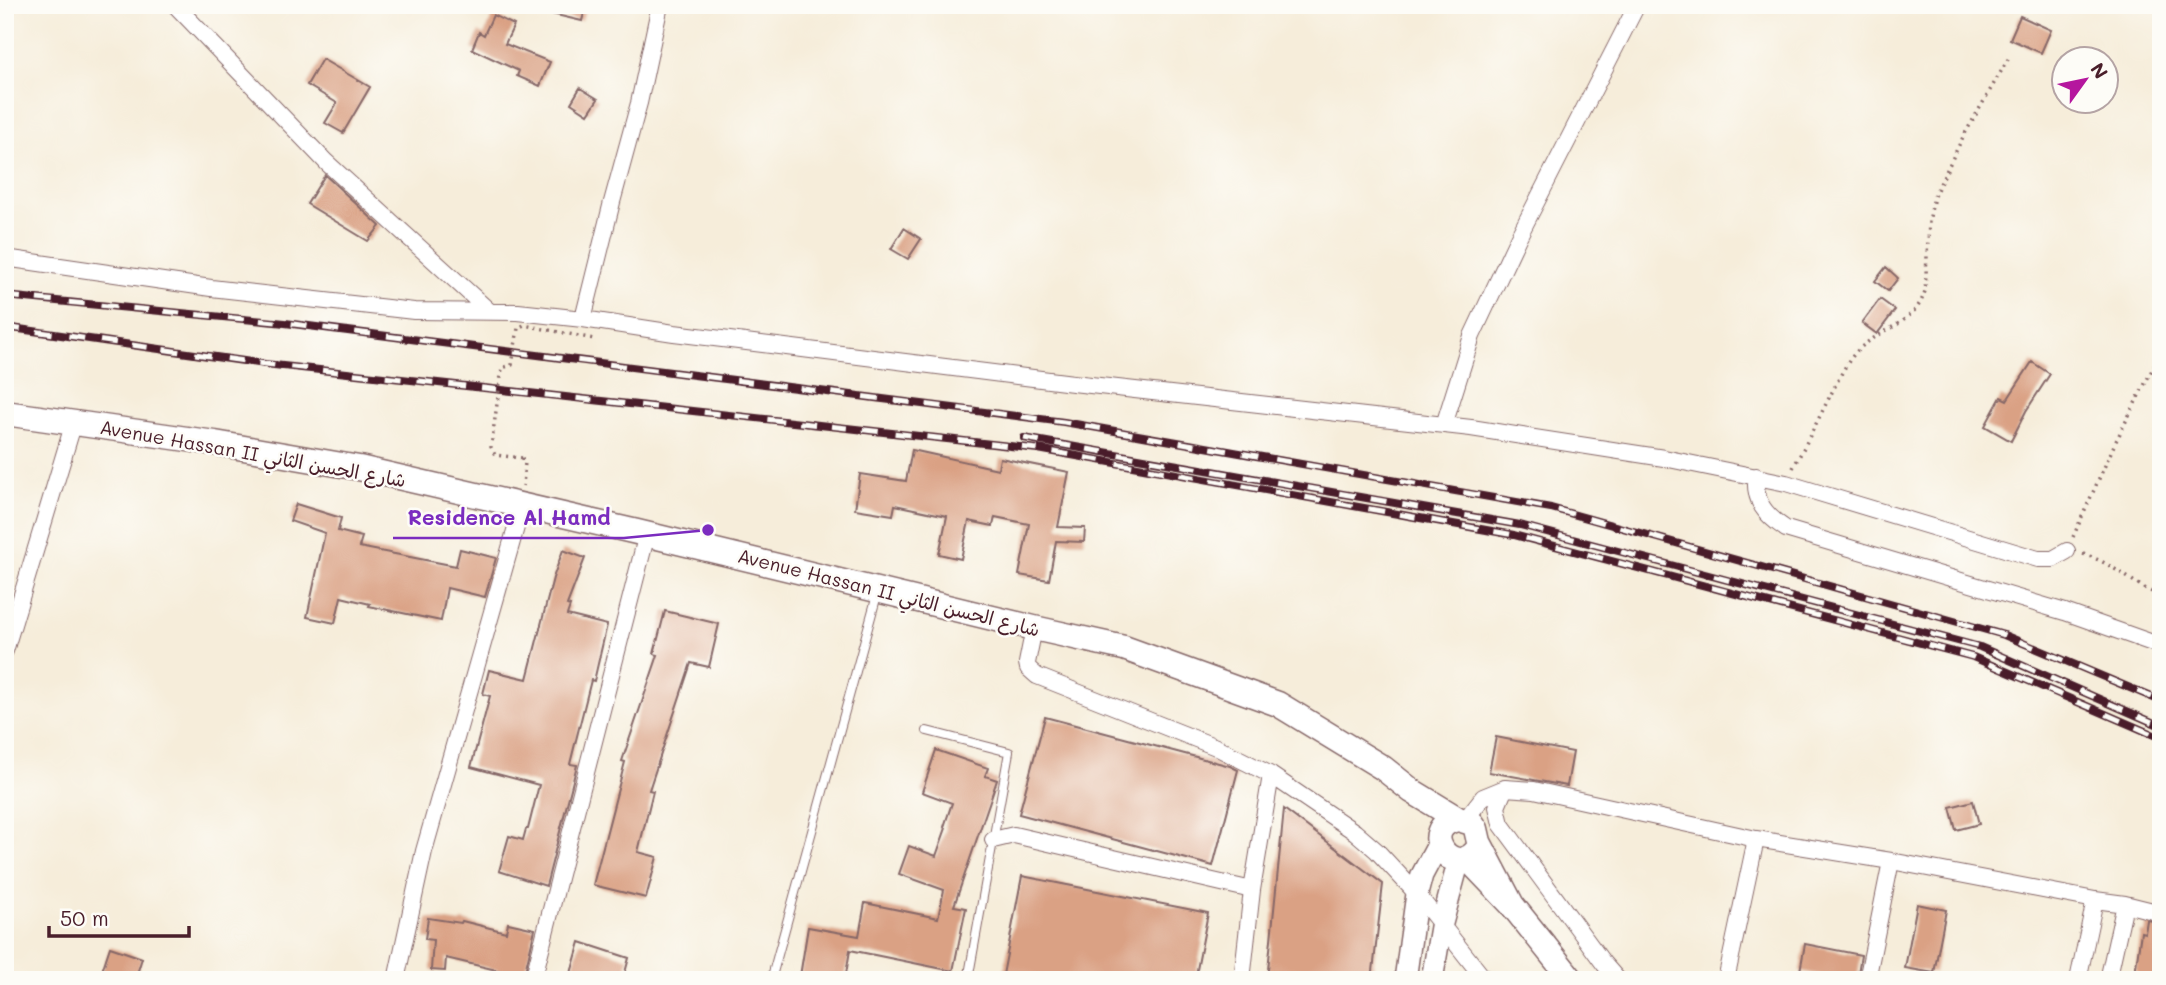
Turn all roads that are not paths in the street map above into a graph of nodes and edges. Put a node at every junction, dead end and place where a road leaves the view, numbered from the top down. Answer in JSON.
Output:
{"nodes":[{"id":1,"x":175,"y":5,"type":"edge"},
{"id":2,"x":660,"y":5,"type":"edge"},
{"id":3,"x":1637,"y":5,"type":"edge"},
{"id":4,"x":5,"y":258,"type":"edge"},
{"id":5,"x":489,"y":311,"type":"junction"},
{"id":6,"x":583,"y":319,"type":"junction"},
{"id":7,"x":5,"y":413,"type":"edge"},
{"id":8,"x":74,"y":422,"type":"junction"},
{"id":9,"x":1444,"y":425,"type":"junction"},
{"id":10,"x":1756,"y":477,"type":"junction"},
{"id":11,"x":522,"y":506,"type":"junction"},
{"id":12,"x":647,"y":534,"type":"junction"},
{"id":13,"x":2067,"y":551,"type":"road end"},
{"id":14,"x":879,"y":589,"type":"junction"},
{"id":15,"x":1034,"y":628,"type":"junction"},
{"id":16,"x":2161,"y":646,"type":"edge"},
{"id":17,"x":5,"y":651,"type":"edge"},
{"id":18,"x":927,"y":731,"type":"dead end"},
{"id":19,"x":1271,"y":775,"type":"junction"},
{"id":20,"x":1505,"y":788,"type":"junction"},
{"id":21,"x":1451,"y":828,"type":"junction"},
{"id":22,"x":1756,"y":839,"type":"junction"},
{"id":23,"x":993,"y":840,"type":"junction"},
{"id":24,"x":1468,"y":854,"type":"junction"},
{"id":25,"x":1891,"y":861,"type":"junction"},
{"id":26,"x":1252,"y":890,"type":"junction"},
{"id":27,"x":1417,"y":894,"type":"junction"},
{"id":28,"x":2095,"y":900,"type":"junction"},
{"id":29,"x":2125,"y":904,"type":"junction"},
{"id":30,"x":2161,"y":913,"type":"edge"},
{"id":31,"x":1441,"y":927,"type":"junction"},
{"id":32,"x":396,"y":980,"type":"edge"},
{"id":33,"x":533,"y":980,"type":"edge"},
{"id":34,"x":771,"y":980,"type":"edge"},
{"id":35,"x":968,"y":980,"type":"edge"},
{"id":36,"x":1242,"y":980,"type":"edge"},
{"id":37,"x":1405,"y":980,"type":"edge"},
{"id":38,"x":1432,"y":980,"type":"edge"},
{"id":39,"x":1485,"y":980,"type":"edge"},
{"id":40,"x":1572,"y":980,"type":"edge"},
{"id":41,"x":1618,"y":980,"type":"edge"},
{"id":42,"x":1726,"y":980,"type":"edge"},
{"id":43,"x":1867,"y":980,"type":"edge"},
{"id":44,"x":2078,"y":980,"type":"edge"},
{"id":45,"x":2108,"y":980,"type":"edge"}],
"edges":[{"from":1,"to":5,"type":"street"},
{"from":2,"to":6,"type":"street"},
{"from":3,"to":9,"type":"street"},
{"from":4,"to":5,"type":"street"},
{"from":5,"to":6,"type":"street"},
{"from":6,"to":9,"type":"street"},
{"from":7,"to":8,"type":"main road","name":"Avenue Hassan II شارع الحسن الثاني"},
{"from":8,"to":11,"type":"main road","name":"Avenue Hassan II شارع الحسن الثاني"},
{"from":8,"to":17,"type":"street"},
{"from":9,"to":10,"type":"street"},
{"from":10,"to":13,"type":"street"},
{"from":10,"to":16,"type":"street"},
{"from":11,"to":12,"type":"main road","name":"Avenue Hassan II شارع الحسن الثاني"},
{"from":11,"to":32,"type":"street"},
{"from":12,"to":14,"type":"main road","name":"Avenue Hassan II شارع الحسن الثاني"},
{"from":12,"to":33,"type":"street"},
{"from":14,"to":15,"type":"main road","name":"Avenue Hassan II شارع الحسن الثاني"},
{"from":14,"to":34,"type":"lane"},
{"from":15,"to":19,"type":"street"},
{"from":15,"to":21,"type":"main road","name":"Avenue Hassan II شارع الحسن الثاني"},
{"from":18,"to":23,"type":"lane"},
{"from":19,"to":26,"type":"street"},
{"from":19,"to":27,"type":"street"},
{"from":20,"to":21,"type":"street"},
{"from":20,"to":22,"type":"street"},
{"from":20,"to":41,"type":"street"},
{"from":21,"to":24,"type":"main road","name":"Avenue Hassan II شارع الحسن الثاني"},
{"from":21,"to":24,"type":"main road","name":"Avenue Hassan II شارع الحسن الثاني"},
{"from":21,"to":27,"type":"street"},
{"from":22,"to":25,"type":"street"},
{"from":22,"to":42,"type":"street"},
{"from":23,"to":26,"type":"street"},
{"from":23,"to":35,"type":"lane"},
{"from":24,"to":31,"type":"street"},
{"from":24,"to":40,"type":"main road","name":"Avenue Hassan II شارع الحسن الثاني"},
{"from":25,"to":28,"type":"street"},
{"from":25,"to":43,"type":"street"},
{"from":26,"to":36,"type":"street"},
{"from":27,"to":31,"type":"street"},
{"from":27,"to":37,"type":"street"},
{"from":28,"to":29,"type":"street"},
{"from":28,"to":44,"type":"street"},
{"from":29,"to":30,"type":"street"},
{"from":29,"to":45,"type":"street"},
{"from":31,"to":38,"type":"street"},
{"from":31,"to":39,"type":"street"}]}
